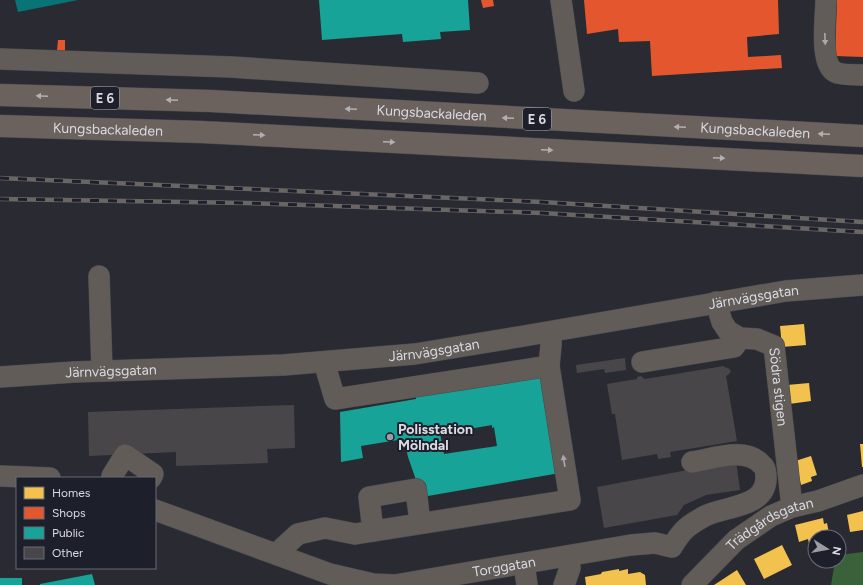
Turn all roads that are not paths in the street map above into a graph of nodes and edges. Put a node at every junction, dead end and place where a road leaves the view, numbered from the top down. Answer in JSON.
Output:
{"nodes":[{"id":1,"x":561,"y":0,"type":"edge"},
{"id":2,"x":826,"y":0,"type":"edge"},
{"id":3,"x":0,"y":59,"type":"edge"},
{"id":4,"x":863,"y":75,"type":"edge"},
{"id":5,"x":478,"y":83,"type":"dead end"},
{"id":6,"x":574,"y":91,"type":"dead end"},
{"id":7,"x":0,"y":95,"type":"edge"},
{"id":8,"x":0,"y":126,"type":"edge"},
{"id":9,"x":863,"y":136,"type":"edge"},
{"id":10,"x":863,"y":166,"type":"edge"},
{"id":11,"x":99,"y":276,"type":"dead end"},
{"id":12,"x":863,"y":285,"type":"edge"},
{"id":13,"x":716,"y":302,"type":"junction"},
{"id":14,"x":551,"y":332,"type":"junction"},
{"id":15,"x":740,"y":338,"type":"junction"},
{"id":16,"x":324,"y":362,"type":"junction"},
{"id":17,"x":642,"y":362,"type":"dead end"},
{"id":18,"x":549,"y":366,"type":"junction"},
{"id":19,"x":102,"y":371,"type":"junction"},
{"id":20,"x":0,"y":377,"type":"edge"},
{"id":21,"x":692,"y":462,"type":"dead end"},
{"id":22,"x":0,"y":476,"type":"edge"},
{"id":23,"x":24,"y":477,"type":"edge"},
{"id":24,"x":112,"y":477,"type":"edge"},
{"id":25,"x":152,"y":477,"type":"edge"},
{"id":26,"x":863,"y":485,"type":"edge"},
{"id":27,"x":792,"y":507,"type":"junction"},
{"id":28,"x":156,"y":510,"type":"edge"},
{"id":29,"x":420,"y":523,"type":"junction"},
{"id":30,"x":373,"y":531,"type":"junction"},
{"id":31,"x":276,"y":554,"type":"junction"},
{"id":32,"x":568,"y":556,"type":"junction"},
{"id":33,"x":524,"y":564,"type":"junction"},
{"id":34,"x":527,"y":585,"type":"edge"},
{"id":35,"x":564,"y":585,"type":"edge"},
{"id":36,"x":692,"y":585,"type":"edge"}],
"edges":[{"from":1,"to":6,"type":"street"},
{"from":2,"to":4,"type":"street","one_way":true},
{"from":3,"to":5,"type":"street"},
{"from":9,"to":7,"type":"highway","name":"Kungsbackaleden","number":"E 6","one_way":true},
{"from":8,"to":10,"type":"highway","name":"Kungsbackaleden","number":"E 6","one_way":true},
{"from":11,"to":19,"type":"street"},
{"from":12,"to":13,"type":"street","name":"Järnvägsgatan"},
{"from":13,"to":14,"type":"street","name":"Järnvägsgatan"},
{"from":13,"to":15,"type":"street"},
{"from":14,"to":16,"type":"street","name":"Järnvägsgatan"},
{"from":14,"to":18,"type":"street"},
{"from":15,"to":17,"type":"street"},
{"from":15,"to":27,"type":"street","name":"Södra stigen"},
{"from":16,"to":18,"type":"street"},
{"from":16,"to":19,"type":"street","name":"Järnvägsgatan"},
{"from":29,"to":18,"type":"street","one_way":true},
{"from":19,"to":20,"type":"street","name":"Järnvägsgatan"},
{"from":21,"to":32,"type":"street","name":"Torggatan"},
{"from":22,"to":23,"type":"street"},
{"from":24,"to":25,"type":"street"},
{"from":26,"to":27,"type":"street","name":"Trädgårdsgatan"},
{"from":27,"to":36,"type":"street","name":"Trädgårdsgatan"},
{"from":28,"to":31,"type":"street","name":"Torggatan"},
{"from":29,"to":30,"type":"street"},
{"from":29,"to":30,"type":"street"},
{"from":30,"to":31,"type":"street"},
{"from":31,"to":33,"type":"street","name":"Torggatan"},
{"from":32,"to":33,"type":"street","name":"Torggatan"},
{"from":32,"to":35,"type":"street"},
{"from":33,"to":34,"type":"street"}]}
